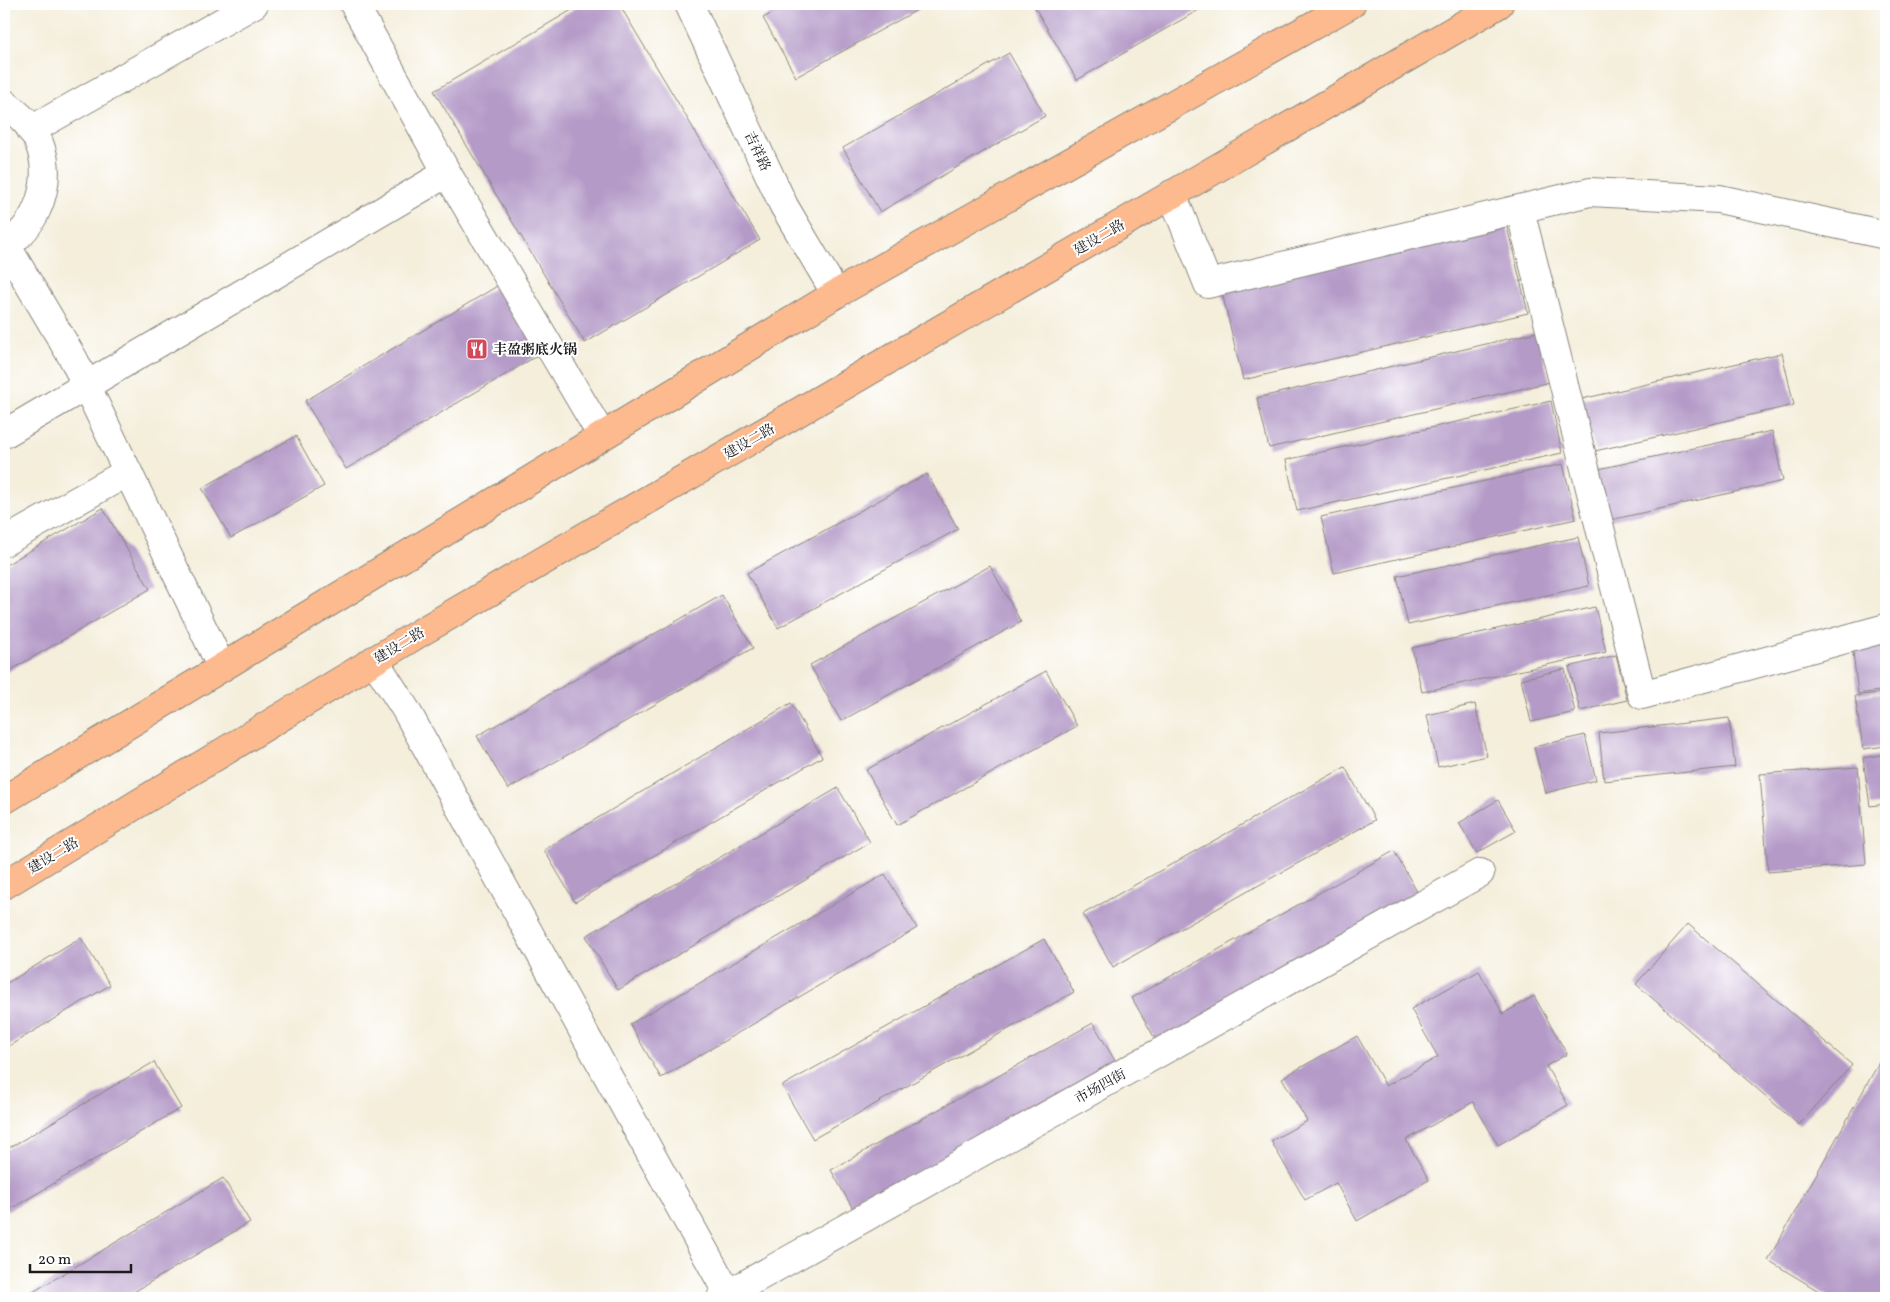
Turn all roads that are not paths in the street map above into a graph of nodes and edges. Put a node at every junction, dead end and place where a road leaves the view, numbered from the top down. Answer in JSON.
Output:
{"nodes":[{"id":1,"x":254,"y":4,"type":"edge"},
{"id":2,"x":354,"y":4,"type":"edge"},
{"id":3,"x":689,"y":4,"type":"edge"},
{"id":4,"x":1351,"y":4,"type":"edge"},
{"id":5,"x":1499,"y":4,"type":"edge"},
{"id":6,"x":4,"y":103,"type":"edge"},
{"id":7,"x":31,"y":130,"type":"junction"},
{"id":8,"x":447,"y":173,"type":"junction"},
{"id":9,"x":1172,"y":194,"type":"junction"},
{"id":10,"x":1520,"y":210,"type":"junction"},
{"id":11,"x":1886,"y":235,"type":"edge"},
{"id":12,"x":5,"y":246,"type":"edge"},
{"id":13,"x":836,"y":294,"type":"junction"},
{"id":14,"x":86,"y":386,"type":"junction"},
{"id":15,"x":4,"y":434,"type":"edge"},
{"id":16,"x":602,"y":436,"type":"junction"},
{"id":17,"x":128,"y":472,"type":"junction"},
{"id":18,"x":4,"y":542,"type":"edge"},
{"id":19,"x":1886,"y":628,"type":"edge"},
{"id":20,"x":374,"y":660,"type":"junction"},
{"id":21,"x":221,"y":666,"type":"junction"},
{"id":22,"x":4,"y":800,"type":"edge"},
{"id":23,"x":1480,"y":873,"type":"dead end"},
{"id":24,"x":4,"y":885,"type":"edge"},
{"id":25,"x":724,"y":1296,"type":"edge"}],
"edges":[{"from":1,"to":7,"type":"street"},
{"from":2,"to":8,"type":"street"},
{"from":3,"to":13,"type":"street","name":"吉祥路"},
{"from":4,"to":13,"type":"main road"},
{"from":5,"to":9,"type":"main road","name":"建设二路"},
{"from":6,"to":7,"type":"street"},
{"from":7,"to":12,"type":"street"},
{"from":8,"to":14,"type":"street"},
{"from":8,"to":16,"type":"street"},
{"from":9,"to":10,"type":"street"},
{"from":9,"to":20,"type":"main road","name":"建设二路"},
{"from":10,"to":11,"type":"street"},
{"from":10,"to":19,"type":"street"},
{"from":12,"to":14,"type":"street"},
{"from":13,"to":16,"type":"main road"},
{"from":14,"to":15,"type":"street"},
{"from":14,"to":17,"type":"street"},
{"from":16,"to":21,"type":"main road"},
{"from":17,"to":18,"type":"street"},
{"from":17,"to":21,"type":"street"},
{"from":20,"to":24,"type":"main road","name":"建设二路"},
{"from":20,"to":25,"type":"street"},
{"from":21,"to":22,"type":"main road"},
{"from":23,"to":25,"type":"street","name":"市场四街"}]}
